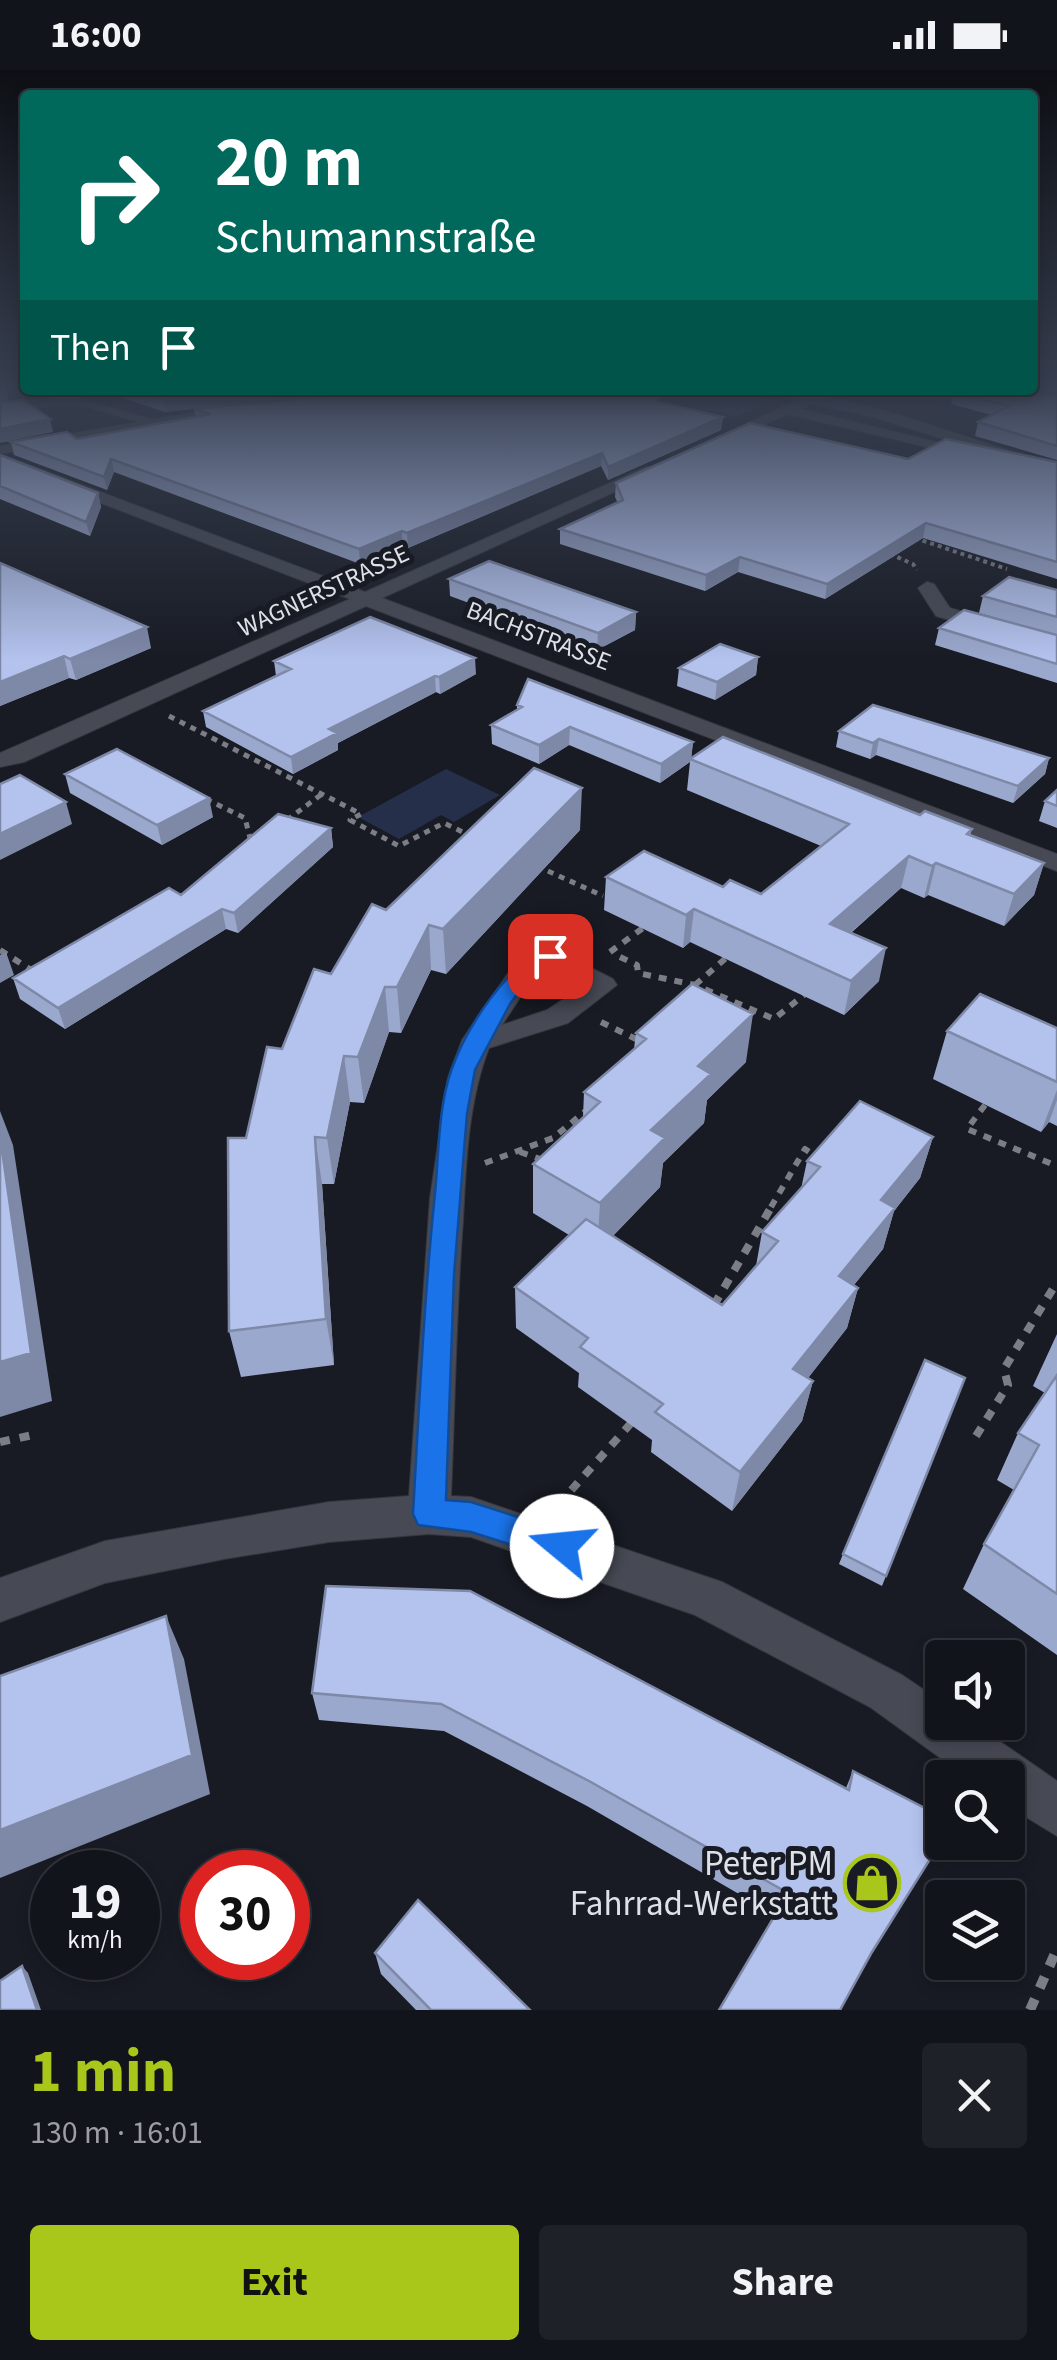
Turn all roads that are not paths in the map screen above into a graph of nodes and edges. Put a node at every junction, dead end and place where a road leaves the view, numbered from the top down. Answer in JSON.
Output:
{"nodes":[{"id":1,"x":51,"y":479,"type":"edge"},
{"id":2,"x":632,"y":479,"type":"edge"},
{"id":3,"x":927,"y":588,"type":"road end"},
{"id":4,"x":367,"y":599,"type":"junction"},
{"id":5,"x":1057,"y":646,"type":"edge"},
{"id":6,"x":4,"y":761,"type":"edge"},
{"id":7,"x":1057,"y":863,"type":"edge"},
{"id":8,"x":477,"y":1040,"type":"junction"},
{"id":9,"x":429,"y":1514,"type":"junction"},
{"id":10,"x":0,"y":1600,"type":"edge"},
{"id":11,"x":1057,"y":1811,"type":"edge"}],
"edges":[{"from":1,"to":4,"type":"street","name":"BACHSTRASSE"},
{"from":2,"to":4,"type":"street","name":"WAGNERSTRASSE"},
{"from":3,"to":5,"type":"street"},
{"from":4,"to":6,"type":"street","name":"WAGNERSTRASSE"},
{"from":4,"to":7,"type":"street","name":"BACHSTRASSE"},
{"from":8,"to":8,"type":"street"},
{"from":8,"to":9,"type":"street"},
{"from":9,"to":10,"type":"street"},
{"from":9,"to":11,"type":"street"}]}
